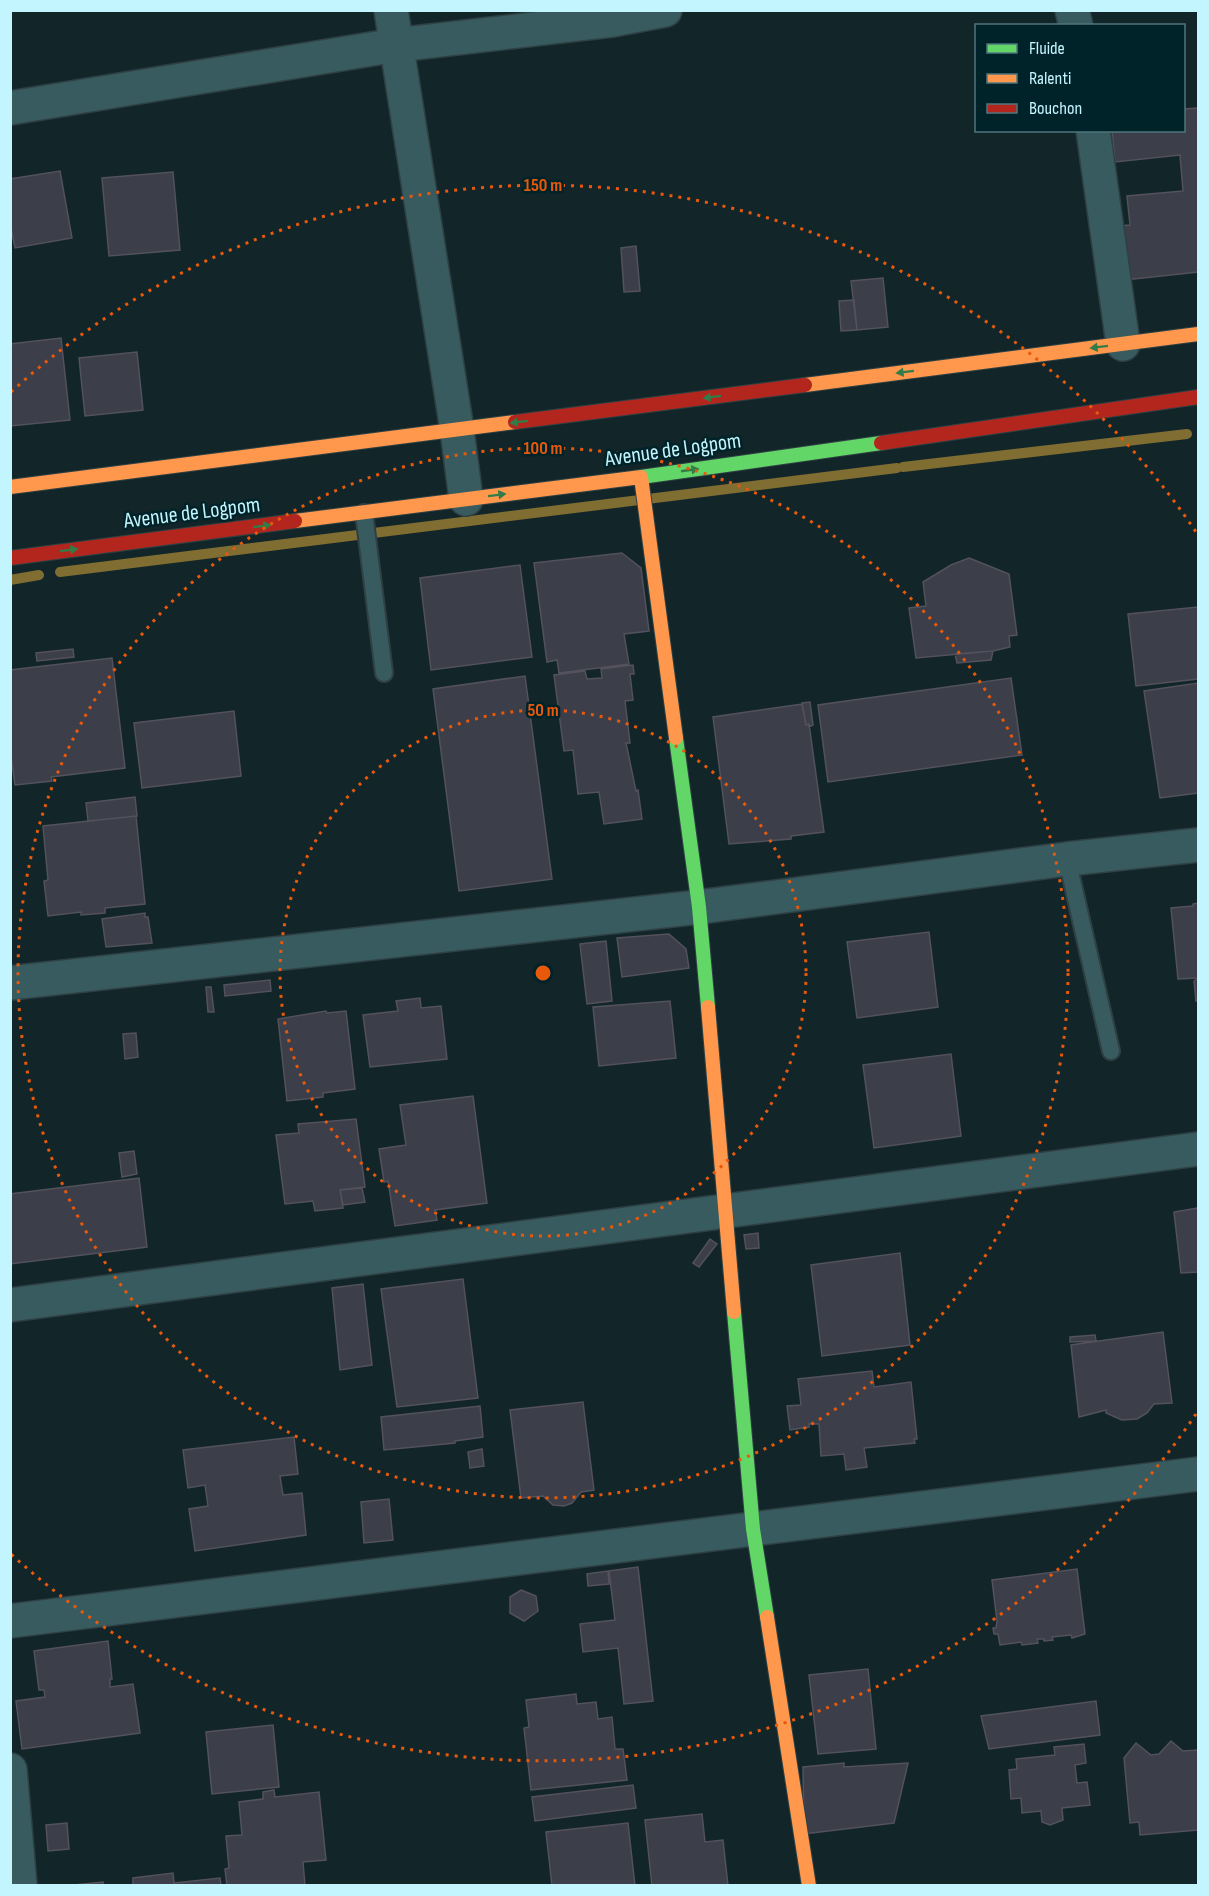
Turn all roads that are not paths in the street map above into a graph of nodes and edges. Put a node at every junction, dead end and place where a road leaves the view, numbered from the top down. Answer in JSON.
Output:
{"nodes":[{"id":1,"x":391,"y":10,"type":"edge"},
{"id":2,"x":665,"y":10,"type":"edge"},
{"id":3,"x":396,"y":45,"type":"junction"},
{"id":4,"x":10,"y":108,"type":"edge"},
{"id":5,"x":1093,"y":132,"type":"edge"},
{"id":6,"x":1198,"y":334,"type":"edge"},
{"id":7,"x":1123,"y":344,"type":"junction"},
{"id":8,"x":1198,"y":397,"type":"edge"},
{"id":9,"x":457,"y":430,"type":"junction"},
{"id":10,"x":641,"y":477,"type":"junction"},
{"id":11,"x":10,"y":487,"type":"edge"},
{"id":12,"x":466,"y":499,"type":"junction"},
{"id":13,"x":364,"y":513,"type":"junction"},
{"id":14,"x":10,"y":558,"type":"edge"},
{"id":15,"x":384,"y":674,"type":"dead end"},
{"id":16,"x":1198,"y":845,"type":"edge"},
{"id":17,"x":1067,"y":860,"type":"junction"},
{"id":18,"x":699,"y":906,"type":"junction"},
{"id":19,"x":10,"y":983,"type":"edge"},
{"id":20,"x":1111,"y":1051,"type":"dead end"},
{"id":21,"x":1198,"y":1149,"type":"edge"},
{"id":22,"x":726,"y":1212,"type":"junction"},
{"id":23,"x":10,"y":1305,"type":"edge"},
{"id":24,"x":1198,"y":1474,"type":"edge"},
{"id":25,"x":753,"y":1529,"type":"junction"},
{"id":26,"x":10,"y":1621,"type":"edge"},
{"id":27,"x":10,"y":1770,"type":"edge"},
{"id":28,"x":20,"y":1886,"type":"edge"},
{"id":29,"x":809,"y":1886,"type":"edge"}],
"edges":[{"from":1,"to":3,"type":"street"},
{"from":2,"to":3,"type":"street"},
{"from":3,"to":4,"type":"street"},
{"from":3,"to":9,"type":"street"},
{"from":5,"to":7,"type":"street"},
{"from":6,"to":7,"type":"main road","name":"Avenue de Logpom"},
{"from":7,"to":9,"type":"main road","name":"Avenue de Logpom","one_way":true},
{"from":10,"to":8,"type":"main road","name":"Avenue de Logpom","one_way":true},
{"from":9,"to":11,"type":"main road","name":"Avenue de Logpom"},
{"from":9,"to":12,"type":"street"},
{"from":12,"to":10,"type":"main road","name":"Avenue de Logpom","one_way":true},
{"from":10,"to":18,"type":"main road"},
{"from":12,"to":13,"type":"main road","name":"Avenue de Logpom"},
{"from":14,"to":13,"type":"main road","name":"Avenue de Logpom","one_way":true},
{"from":13,"to":15,"type":"lane"},
{"from":16,"to":17,"type":"street"},
{"from":17,"to":18,"type":"street"},
{"from":17,"to":20,"type":"lane"},
{"from":18,"to":19,"type":"street"},
{"from":18,"to":22,"type":"main road"},
{"from":21,"to":22,"type":"street"},
{"from":22,"to":23,"type":"street"},
{"from":22,"to":25,"type":"main road"},
{"from":24,"to":25,"type":"street"},
{"from":25,"to":26,"type":"street"},
{"from":25,"to":29,"type":"main road"},
{"from":27,"to":28,"type":"street"}]}
